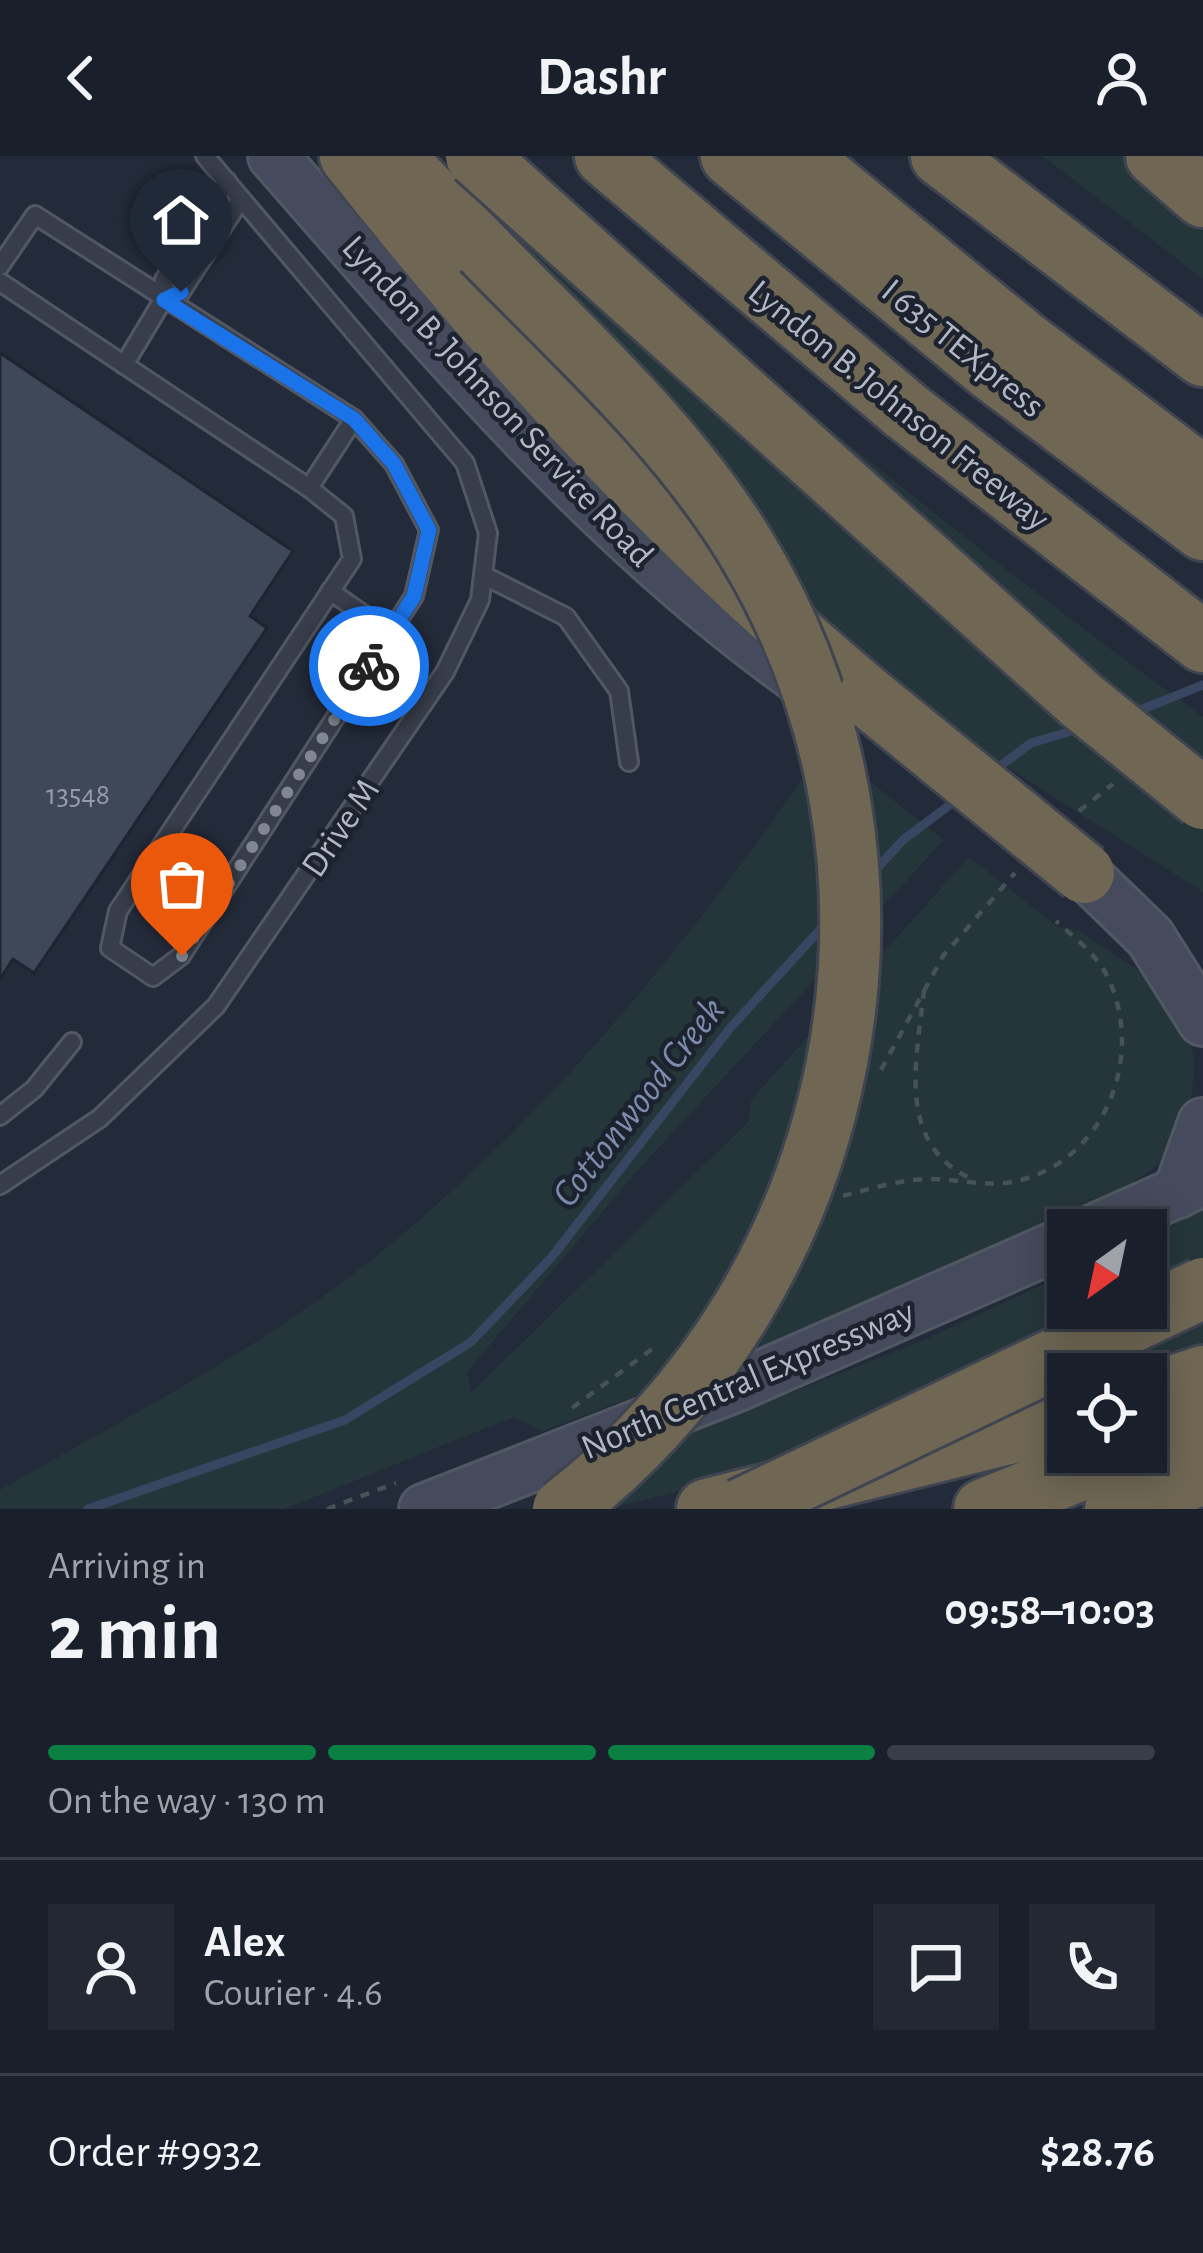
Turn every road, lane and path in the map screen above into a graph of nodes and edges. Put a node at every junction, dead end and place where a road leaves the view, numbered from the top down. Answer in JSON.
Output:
{"nodes":[{"id":1,"x":205,"y":156,"type":"edge"},
{"id":2,"x":273,"y":156,"type":"edge"},
{"id":3,"x":350,"y":156,"type":"edge"},
{"id":4,"x":393,"y":156,"type":"edge"},
{"id":5,"x":476,"y":156,"type":"edge"},
{"id":6,"x":605,"y":156,"type":"edge"},
{"id":7,"x":731,"y":156,"type":"edge"},
{"id":8,"x":798,"y":156,"type":"edge"},
{"id":9,"x":940,"y":156,"type":"edge"},
{"id":10,"x":1156,"y":156,"type":"edge"},
{"id":11,"x":1167,"y":156,"type":"edge"},
{"id":12,"x":1203,"y":176,"type":"edge"},
{"id":13,"x":226,"y":182,"type":"junction"},
{"id":14,"x":1203,"y":197,"type":"edge"},
{"id":15,"x":242,"y":199,"type":"junction"},
{"id":16,"x":0,"y":266,"type":"edge"},
{"id":17,"x":0,"y":282,"type":"edge"},
{"id":18,"x":164,"y":300,"type":"junction"},
{"id":19,"x":1203,"y":356,"type":"edge"},
{"id":20,"x":124,"y":365,"type":"junction"},
{"id":21,"x":354,"y":419,"type":"junction"},
{"id":22,"x":1186,"y":482,"type":"edge"},
{"id":23,"x":309,"y":488,"type":"junction"},
{"id":24,"x":1203,"y":530,"type":"edge"},
{"id":25,"x":483,"y":575,"type":"junction"},
{"id":26,"x":330,"y":591,"type":"junction"},
{"id":27,"x":390,"y":633,"type":"junction"},
{"id":28,"x":1203,"y":642,"type":"edge"},
{"id":29,"x":861,"y":707,"type":"junction"},
{"id":30,"x":629,"y":762,"type":"dead end"},
{"id":31,"x":1203,"y":799,"type":"edge"},
{"id":32,"x":1070,"y":897,"type":"junction"},
{"id":33,"x":1203,"y":950,"type":"edge"},
{"id":34,"x":925,"y":985,"type":"dead end"},
{"id":35,"x":1203,"y":1022,"type":"edge"},
{"id":36,"x":72,"y":1042,"type":"dead end"},
{"id":37,"x":0,"y":1116,"type":"edge"},
{"id":38,"x":1203,"y":1123,"type":"edge"},
{"id":39,"x":979,"y":1182,"type":"junction"},
{"id":40,"x":0,"y":1185,"type":"edge"},
{"id":41,"x":1190,"y":1187,"type":"edge"},
{"id":42,"x":835,"y":1198,"type":"dead end"},
{"id":43,"x":1140,"y":1209,"type":"edge"},
{"id":44,"x":1047,"y":1250,"type":"edge"},
{"id":45,"x":1203,"y":1288,"type":"edge"},
{"id":46,"x":1203,"y":1376,"type":"edge"},
{"id":47,"x":1167,"y":1388,"type":"edge"},
{"id":48,"x":1203,"y":1420,"type":"edge"},
{"id":49,"x":1047,"y":1424,"type":"edge"},
{"id":50,"x":1167,"y":1435,"type":"edge"},
{"id":51,"x":1074,"y":1473,"type":"edge"},
{"id":52,"x":1203,"y":1474,"type":"edge"},
{"id":53,"x":424,"y":1509,"type":"edge"},
{"id":54,"x":563,"y":1509,"type":"edge"},
{"id":55,"x":707,"y":1509,"type":"edge"},
{"id":56,"x":741,"y":1509,"type":"edge"},
{"id":57,"x":984,"y":1509,"type":"edge"},
{"id":58,"x":1115,"y":1509,"type":"edge"}],
"edges":[{"from":1,"to":13,"type":"lane","name":"Drive M"},
{"from":2,"to":29,"type":"main road","name":"Lyndon B. Johnson Service Road"},
{"from":3,"to":29,"type":"highway"},
{"from":4,"to":54,"type":"highway","bridge":true},
{"from":5,"to":31,"type":"highway","bridge":true},
{"from":6,"to":28,"type":"highway","name":"Lyndon B. Johnson Freeway"},
{"from":7,"to":22,"type":"highway","name":"I 635 TEXpress"},
{"from":8,"to":22,"type":"highway","name":"I 635 TEXpress"},
{"from":9,"to":19,"type":"highway"},
{"from":10,"to":14,"type":"highway"},
{"from":11,"to":12,"type":"highway"},
{"from":13,"to":15,"type":"lane","name":"Drive M"},
{"from":13,"to":18,"type":"lane"},
{"from":15,"to":18,"type":"lane"},
{"from":15,"to":25,"type":"lane","name":"Drive M"},
{"from":16,"to":18,"type":"lane"},
{"from":17,"to":20,"type":"lane"},
{"from":18,"to":20,"type":"lane"},
{"from":18,"to":21,"type":"lane"},
{"from":20,"to":23,"type":"lane"},
{"from":21,"to":23,"type":"lane"},
{"from":21,"to":27,"type":"lane"},
{"from":22,"to":24,"type":"highway","name":"I 635 TEXpress"},
{"from":23,"to":26,"type":"lane"},
{"from":25,"to":30,"type":"lane"},
{"from":25,"to":40,"type":"lane","name":"Drive M"},
{"from":26,"to":27,"type":"lane"},
{"from":26,"to":27,"type":"lane"},
{"from":29,"to":32,"type":"highway","bridge":true},
{"from":32,"to":33,"type":"main road"},
{"from":32,"to":35,"type":"main road"},
{"from":32,"to":39,"type":"path"},
{"from":34,"to":39,"type":"path"},
{"from":36,"to":37,"type":"lane"},
{"from":38,"to":41,"type":"main road"},
{"from":39,"to":42,"type":"path"},
{"from":41,"to":43,"type":"main road"},
{"from":44,"to":53,"type":"main road","name":"North Central Expressway"},
{"from":45,"to":56,"type":"highway","bridge":true},
{"from":46,"to":47,"type":"highway"},
{"from":48,"to":50,"type":"highway"},
{"from":49,"to":55,"type":"highway"},
{"from":51,"to":57,"type":"highway"},
{"from":52,"to":58,"type":"highway"}]}
